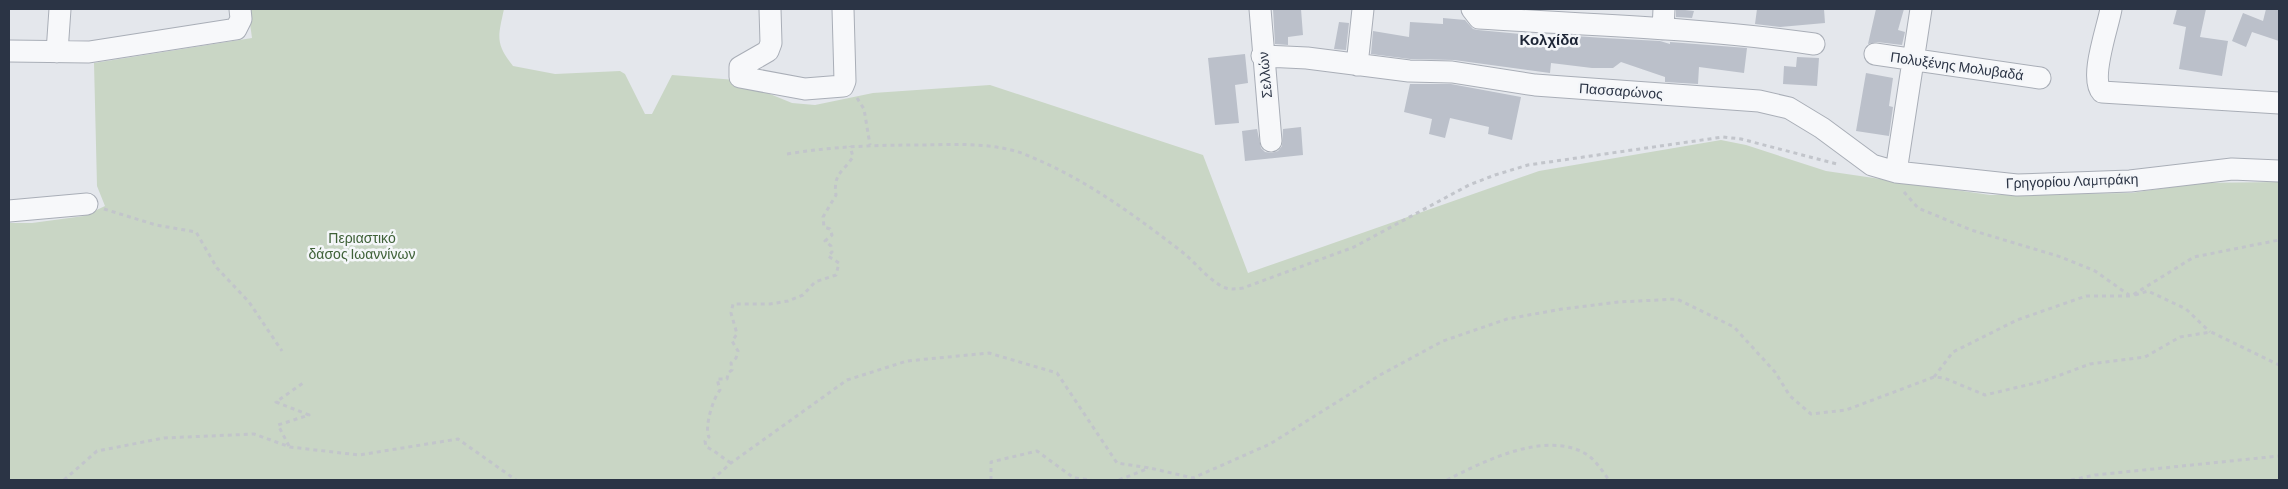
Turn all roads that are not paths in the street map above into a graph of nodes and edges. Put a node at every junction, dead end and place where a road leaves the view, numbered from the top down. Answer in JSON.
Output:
{"nodes":[{"id":1,"x":60,"y":9,"type":"edge"},
{"id":2,"x":240,"y":9,"type":"edge"},
{"id":3,"x":770,"y":9,"type":"edge"},
{"id":4,"x":843,"y":9,"type":"edge"},
{"id":5,"x":1260,"y":9,"type":"edge"},
{"id":6,"x":1363,"y":9,"type":"edge"},
{"id":7,"x":1472,"y":9,"type":"edge"},
{"id":8,"x":1921,"y":9,"type":"edge"},
{"id":9,"x":2111,"y":9,"type":"edge"},
{"id":10,"x":1664,"y":19,"type":"edge"},
{"id":11,"x":1814,"y":44,"type":"dead end"},
{"id":12,"x":9,"y":51,"type":"edge"},
{"id":13,"x":57,"y":52,"type":"junction"},
{"id":14,"x":1874,"y":54,"type":"dead end"},
{"id":15,"x":1262,"y":56,"type":"junction"},
{"id":16,"x":1913,"y":59,"type":"junction"},
{"id":17,"x":1357,"y":66,"type":"junction"},
{"id":18,"x":2040,"y":78,"type":"dead end"},
{"id":19,"x":2279,"y":103,"type":"edge"},
{"id":20,"x":1271,"y":141,"type":"dead end"},
{"id":21,"x":1868,"y":162,"type":"joint"},
{"id":22,"x":2279,"y":171,"type":"edge"},
{"id":23,"x":1896,"y":172,"type":"junction"},
{"id":24,"x":87,"y":204,"type":"road end"},
{"id":25,"x":9,"y":210,"type":"edge"}],
"edges":[{"from":1,"to":13,"type":"street"},
{"from":2,"to":13,"type":"street"},
{"from":3,"to":4,"type":"street"},
{"from":5,"to":15,"type":"street","name":"Σελλών"},
{"from":6,"to":17,"type":"street"},
{"from":7,"to":10,"type":"street"},
{"from":8,"to":16,"type":"street"},
{"from":9,"to":19,"type":"street"},
{"from":10,"to":11,"type":"street"},
{"from":12,"to":13,"type":"street"},
{"from":14,"to":16,"type":"street","name":"Πολυξένης Μολυβαδά"},
{"from":15,"to":17,"type":"street","name":"Πασσαρώνος"},
{"from":15,"to":20,"type":"street","name":"Σελλών"},
{"from":16,"to":18,"type":"street","name":"Πολυξένης Μολυβαδά"},
{"from":16,"to":23,"type":"street"},
{"from":17,"to":21,"type":"street","name":"Πασσαρώνος"},
{"from":21,"to":23,"type":"street","name":"Γρηγορίου Λαμπράκη"},
{"from":22,"to":23,"type":"street","name":"Γρηγορίου Λαμπράκη"},
{"from":24,"to":25,"type":"street"}]}
